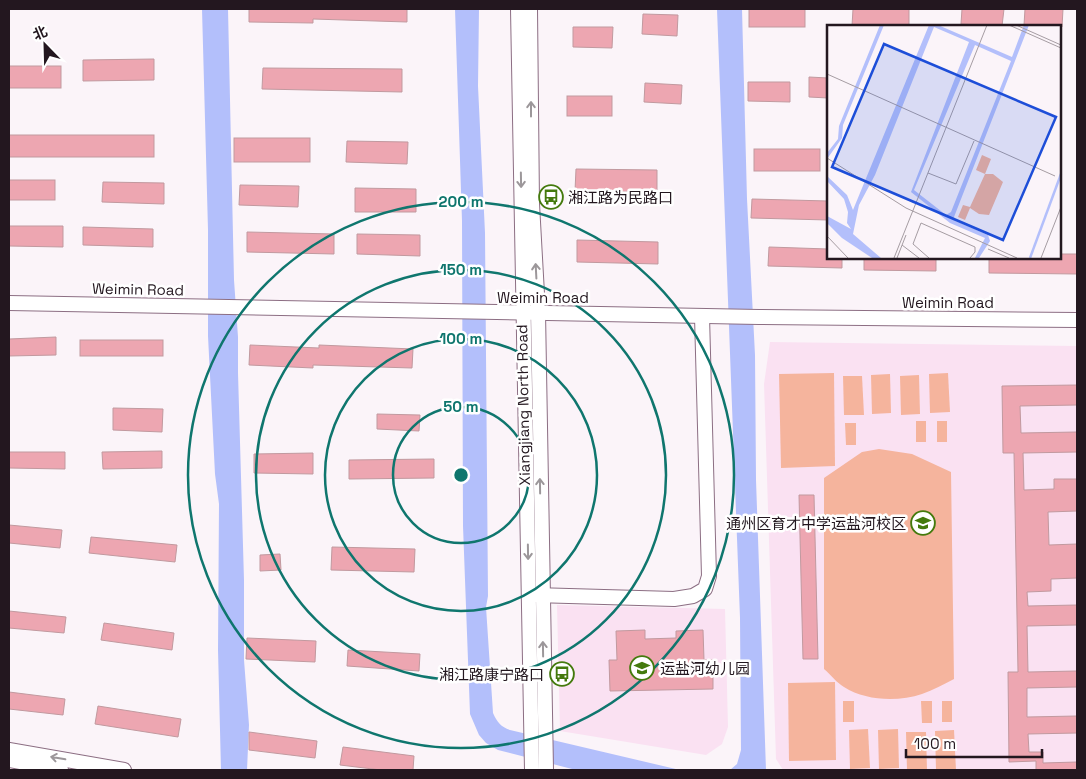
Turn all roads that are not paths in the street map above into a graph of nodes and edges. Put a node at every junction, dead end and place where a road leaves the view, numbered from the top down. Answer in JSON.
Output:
{"nodes":[{"id":1,"x":518,"y":9,"type":"edge"},
{"id":2,"x":530,"y":9,"type":"edge"},
{"id":3,"x":9,"y":303,"type":"edge"},
{"id":4,"x":538,"y":312,"type":"junction"},
{"id":5,"x":523,"y":313,"type":"junction"},
{"id":6,"x":702,"y":316,"type":"junction"},
{"id":7,"x":1077,"y":320,"type":"edge"},
{"id":8,"x":535,"y":595,"type":"junction"},
{"id":9,"x":9,"y":750,"type":"edge"},
{"id":10,"x":9,"y":760,"type":"edge"},
{"id":11,"x":539,"y":767,"type":"edge"},
{"id":12,"x":61,"y":770,"type":"edge"},
{"id":13,"x":124,"y":770,"type":"edge"}],
"edges":[{"from":1,"to":5,"type":"street","name":"Xiangjiang North Road","one_way":true},
{"from":4,"to":2,"type":"street","name":"Xiangjiang North Road","one_way":true},
{"from":3,"to":5,"type":"street","name":"Weimin Road"},
{"from":4,"to":5,"type":"street","name":"Weimin Road"},
{"from":4,"to":6,"type":"street","name":"Weimin Road"},
{"from":8,"to":4,"type":"street","name":"Xiangjiang North Road","one_way":true},
{"from":5,"to":8,"type":"street","name":"Xiangjiang North Road","one_way":true},
{"from":6,"to":7,"type":"street","name":"Weimin Road"},
{"from":6,"to":8,"type":"street"},
{"from":8,"to":11,"type":"street","name":"Xiangjiang North Road"},
{"from":13,"to":9,"type":"street","one_way":true},
{"from":10,"to":12,"type":"street"}]}
